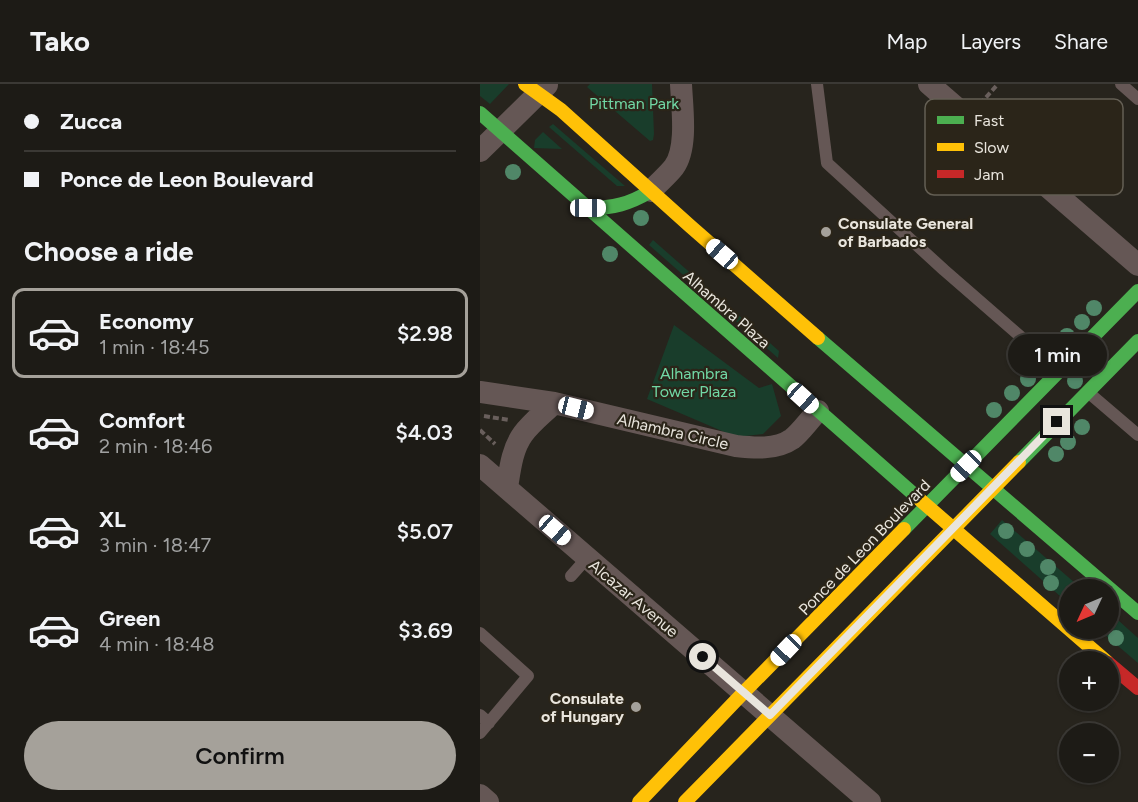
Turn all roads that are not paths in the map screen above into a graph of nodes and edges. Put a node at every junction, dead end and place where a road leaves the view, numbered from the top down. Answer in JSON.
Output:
{"nodes":[{"id":1,"x":681,"y":84,"type":"edge"},
{"id":2,"x":817,"y":84,"type":"edge"},
{"id":3,"x":929,"y":84,"type":"edge"},
{"id":4,"x":1121,"y":84,"type":"edge"},
{"id":5,"x":537,"y":87,"type":"edge"},
{"id":6,"x":946,"y":99,"type":"edge"},
{"id":7,"x":1138,"y":99,"type":"edge"},
{"id":8,"x":480,"y":114,"type":"edge"},
{"id":9,"x":500,"y":131,"type":"junction"},
{"id":10,"x":480,"y":151,"type":"edge"},
{"id":11,"x":651,"y":191,"type":"junction"},
{"id":12,"x":1057,"y":195,"type":"edge"},
{"id":13,"x":588,"y":208,"type":"junction"},
{"id":14,"x":1138,"y":265,"type":"edge"},
{"id":15,"x":1138,"y":291,"type":"edge"},
{"id":16,"x":1138,"y":341,"type":"edge"},
{"id":17,"x":1060,"y":371,"type":"junction"},
{"id":18,"x":480,"y":392,"type":"edge"},
{"id":19,"x":1088,"y":392,"type":"junction"},
{"id":20,"x":554,"y":403,"type":"junction"},
{"id":21,"x":818,"y":411,"type":"junction"},
{"id":22,"x":1138,"y":435,"type":"edge"},
{"id":23,"x":480,"y":465,"type":"edge"},
{"id":24,"x":966,"y":466,"type":"junction"},
{"id":25,"x":507,"y":488,"type":"junction"},
{"id":26,"x":992,"y":488,"type":"junction"},
{"id":27,"x":927,"y":506,"type":"junction"},
{"id":28,"x":953,"y":529,"type":"junction"},
{"id":29,"x":587,"y":558,"type":"junction"},
{"id":30,"x":571,"y":576,"type":"dead end"},
{"id":31,"x":1138,"y":613,"type":"edge"},
{"id":32,"x":480,"y":633,"type":"edge"},
{"id":33,"x":1095,"y":651,"type":"edge"},
{"id":34,"x":1119,"y":672,"type":"edge"},
{"id":35,"x":1138,"y":688,"type":"edge"},
{"id":36,"x":744,"y":693,"type":"junction"},
{"id":37,"x":770,"y":715,"type":"junction"},
{"id":38,"x":484,"y":719,"type":"edge"},
{"id":39,"x":480,"y":733,"type":"edge"},
{"id":40,"x":480,"y":795,"type":"edge"},
{"id":41,"x":488,"y":802,"type":"edge"},
{"id":42,"x":639,"y":802,"type":"edge"},
{"id":43,"x":685,"y":802,"type":"edge"},
{"id":44,"x":870,"y":802,"type":"edge"}],
"edges":[{"from":1,"to":11,"type":"street"},
{"from":2,"to":17,"type":"lane"},
{"from":3,"to":6,"type":"street"},
{"from":4,"to":7,"type":"lane"},
{"from":5,"to":9,"type":"street"},
{"from":5,"to":11,"type":"street"},
{"from":8,"to":9,"type":"street","name":"Alhambra Plaza"},
{"from":9,"to":10,"type":"street"},
{"from":9,"to":13,"type":"street","name":"Alhambra Plaza"},
{"from":11,"to":13,"type":"street"},
{"from":11,"to":24,"type":"street"},
{"from":12,"to":14,"type":"street"},
{"from":13,"to":21,"type":"street","name":"Alhambra Plaza"},
{"from":15,"to":17,"type":"street","name":"Ponce de Leon Boulevard"},
{"from":16,"to":19,"type":"street"},
{"from":17,"to":24,"type":"street","name":"Ponce de Leon Boulevard"},
{"from":18,"to":20,"type":"street","name":"Alhambra Circle"},
{"from":19,"to":22,"type":"lane"},
{"from":19,"to":26,"type":"street"},
{"from":20,"to":21,"type":"street","name":"Alhambra Circle"},
{"from":20,"to":25,"type":"street"},
{"from":21,"to":27,"type":"street","name":"Alhambra Plaza"},
{"from":23,"to":25,"type":"street","name":"Alcazar Avenue"},
{"from":24,"to":26,"type":"street"},
{"from":24,"to":27,"type":"street","name":"Ponce de Leon Boulevard"},
{"from":25,"to":29,"type":"street","name":"Alcazar Avenue"},
{"from":26,"to":28,"type":"street"},
{"from":26,"to":31,"type":"street"},
{"from":27,"to":28,"type":"street","name":"Alhambra Plaza"},
{"from":27,"to":36,"type":"street","name":"Ponce de Leon Boulevard"},
{"from":28,"to":33,"type":"street"},
{"from":28,"to":37,"type":"street"},
{"from":29,"to":30,"type":"lane"},
{"from":29,"to":36,"type":"street","name":"Alcazar Avenue"},
{"from":32,"to":38,"type":"lane"},
{"from":34,"to":35,"type":"street"},
{"from":36,"to":37,"type":"street","name":"Alcazar Avenue"},
{"from":36,"to":42,"type":"street","name":"Ponce de Leon Boulevard"},
{"from":37,"to":43,"type":"street"},
{"from":37,"to":44,"type":"street","name":"Alcazar Avenue"},
{"from":38,"to":39,"type":"lane"},
{"from":40,"to":41,"type":"street"}]}
